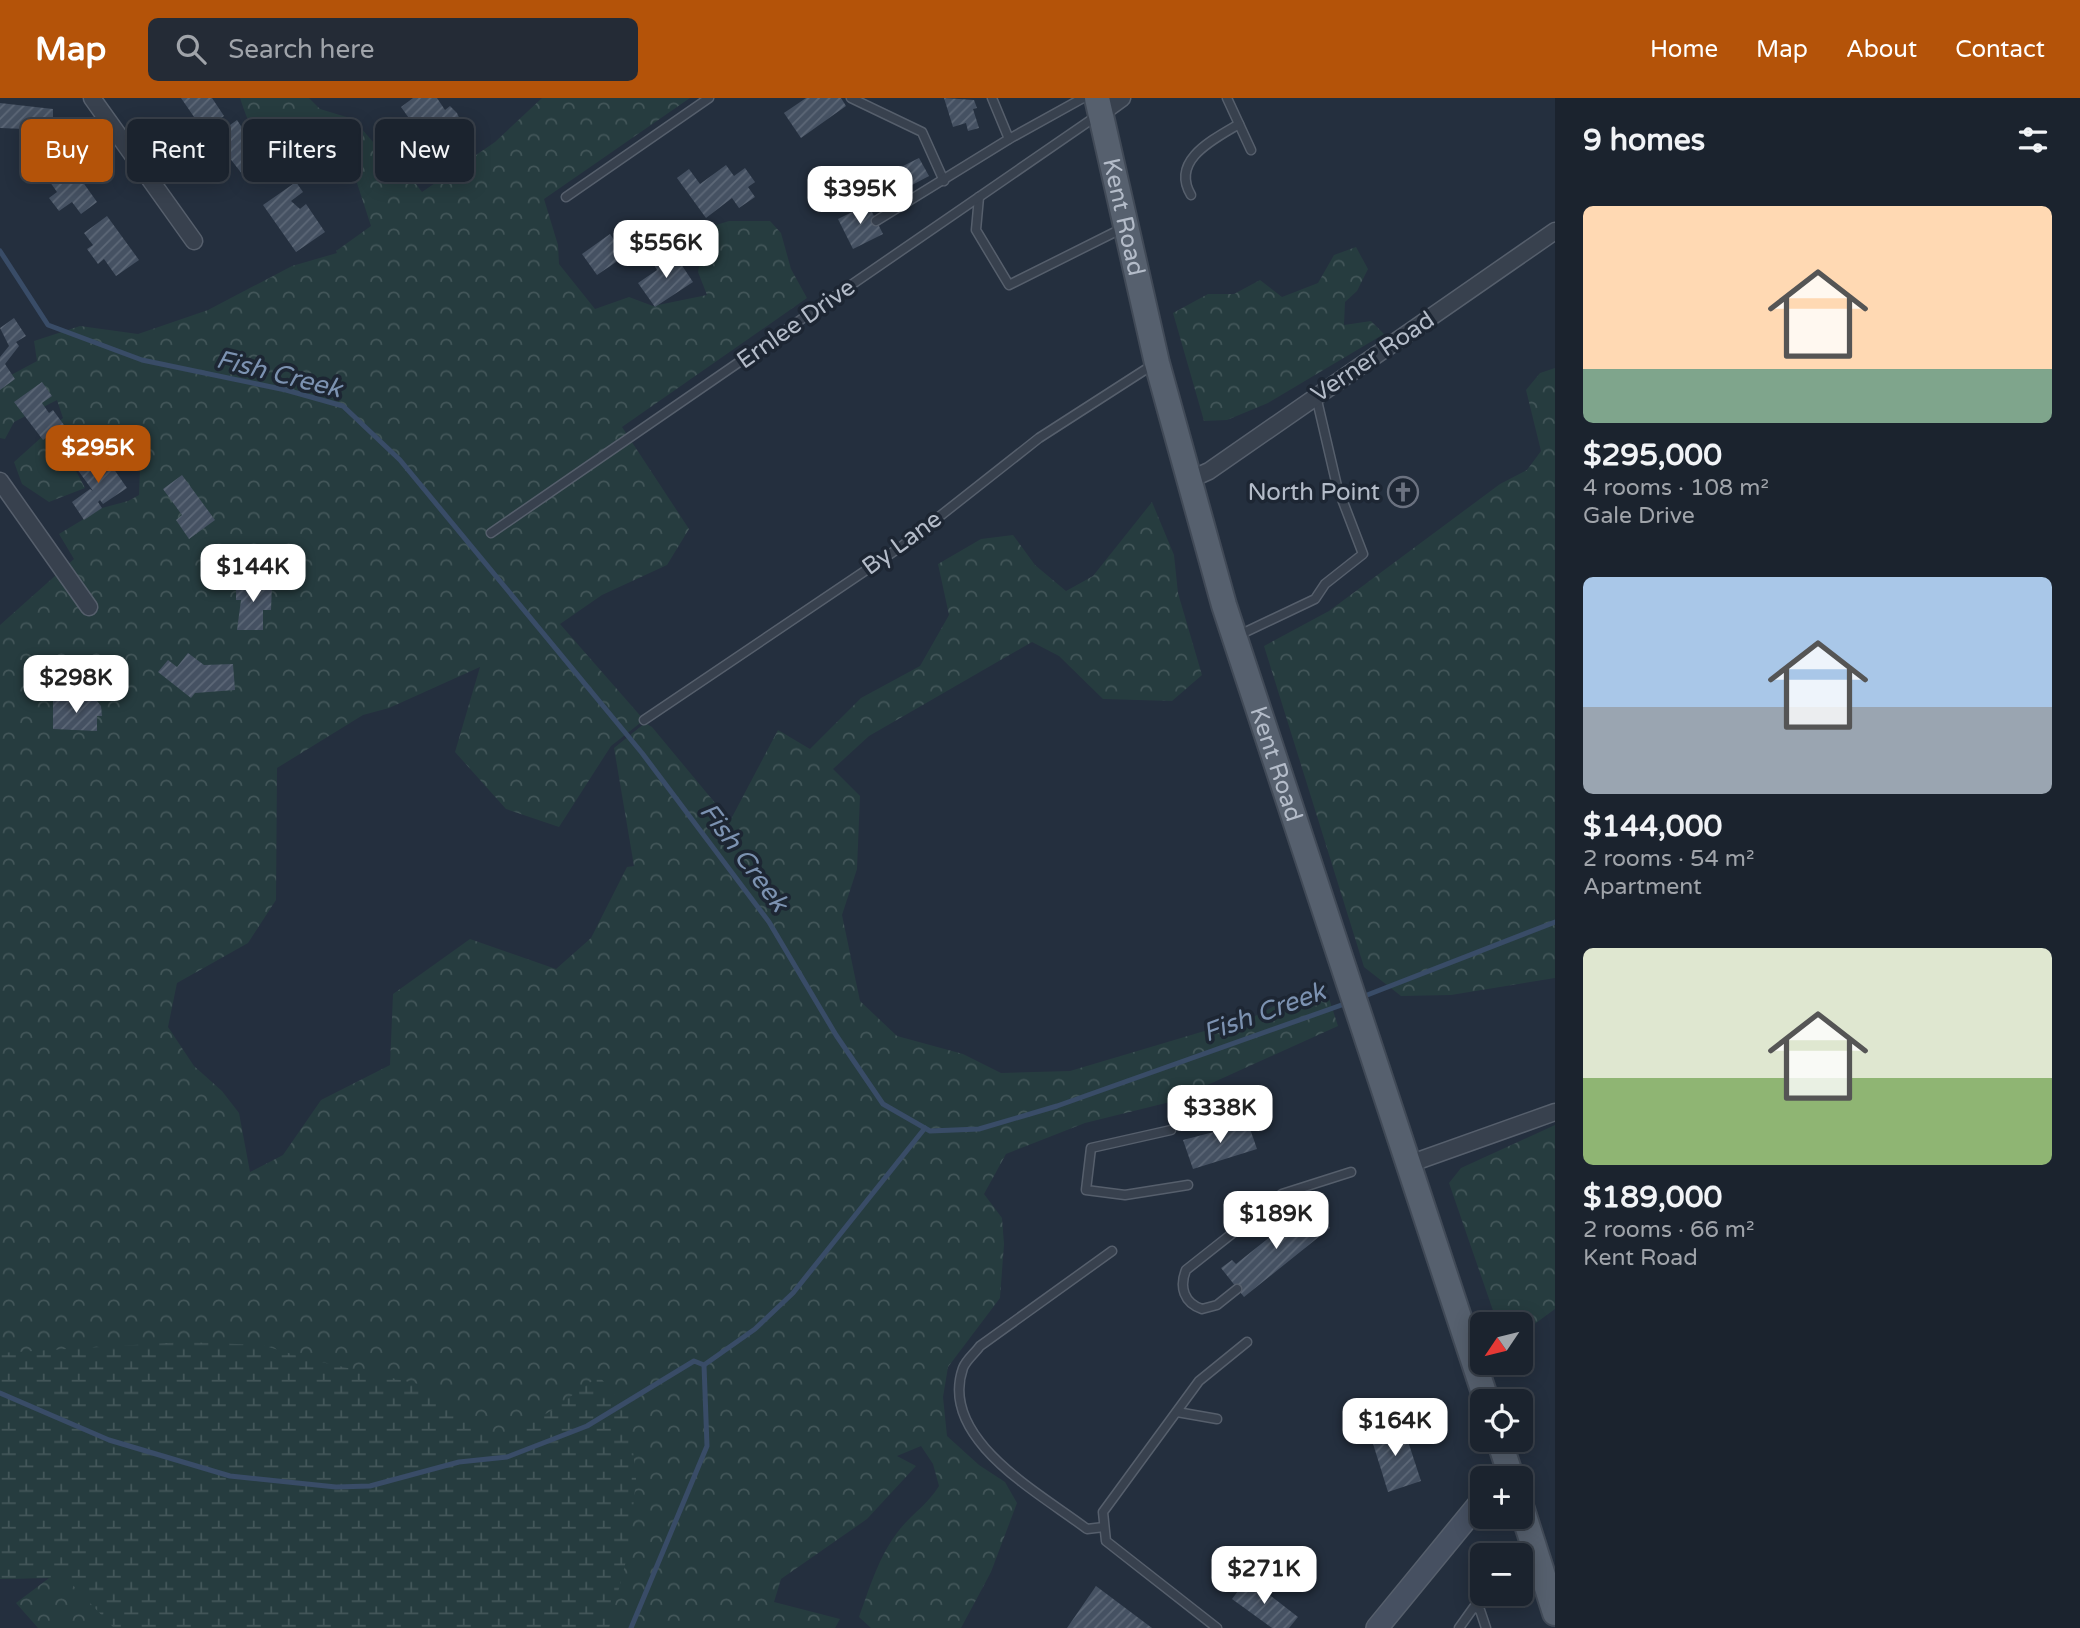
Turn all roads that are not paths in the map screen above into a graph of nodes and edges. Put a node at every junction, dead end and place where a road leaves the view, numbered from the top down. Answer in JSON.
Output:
{"nodes":[{"id":1,"x":92,"y":98,"type":"edge"},
{"id":2,"x":709,"y":98,"type":"edge"},
{"id":3,"x":851,"y":98,"type":"edge"},
{"id":4,"x":992,"y":98,"type":"edge"},
{"id":5,"x":1122,"y":98,"type":"edge"},
{"id":6,"x":1227,"y":98,"type":"edge"},
{"id":7,"x":1093,"y":103,"type":"edge"},
{"id":8,"x":1239,"y":124,"type":"junction"},
{"id":9,"x":1009,"y":139,"type":"junction"},
{"id":10,"x":1251,"y":150,"type":"dead end"},
{"id":11,"x":944,"y":181,"type":"junction"},
{"id":12,"x":1191,"y":195,"type":"dead end"},
{"id":13,"x":566,"y":197,"type":"dead end"},
{"id":14,"x":979,"y":197,"type":"junction"},
{"id":15,"x":876,"y":221,"type":"dead end"},
{"id":16,"x":1126,"y":227,"type":"junction"},
{"id":17,"x":1555,"y":230,"type":"edge"},
{"id":18,"x":194,"y":241,"type":"dead end"},
{"id":19,"x":1157,"y":363,"type":"junction"},
{"id":20,"x":1316,"y":396,"type":"junction"},
{"id":21,"x":1189,"y":480,"type":"junction"},
{"id":22,"x":0,"y":481,"type":"edge"},
{"id":23,"x":491,"y":533,"type":"dead end"},
{"id":24,"x":89,"y":607,"type":"dead end"},
{"id":25,"x":1235,"y":637,"type":"junction"},
{"id":26,"x":644,"y":720,"type":"dead end"},
{"id":27,"x":1555,"y":1112,"type":"edge"},
{"id":28,"x":1171,"y":1130,"type":"dead end"},
{"id":29,"x":1409,"y":1164,"type":"junction"},
{"id":30,"x":1351,"y":1172,"type":"dead end"},
{"id":31,"x":1188,"y":1185,"type":"dead end"},
{"id":32,"x":1112,"y":1251,"type":"dead end"},
{"id":33,"x":1237,"y":1289,"type":"dead end"},
{"id":34,"x":1247,"y":1342,"type":"dead end"},
{"id":35,"x":1483,"y":1389,"type":"edge"},
{"id":36,"x":1177,"y":1412,"type":"junction"},
{"id":37,"x":1217,"y":1419,"type":"dead end"},
{"id":38,"x":1470,"y":1515,"type":"edge"},
{"id":39,"x":1104,"y":1527,"type":"junction"},
{"id":40,"x":1528,"y":1529,"type":"edge"},
{"id":41,"x":1555,"y":1613,"type":"edge"},
{"id":42,"x":1217,"y":1628,"type":"edge"},
{"id":43,"x":1377,"y":1628,"type":"edge"},
{"id":44,"x":1459,"y":1628,"type":"edge"},
{"id":45,"x":1486,"y":1628,"type":"edge"}],
"edges":[{"from":1,"to":18,"type":"street"},
{"from":2,"to":13,"type":"lane"},
{"from":3,"to":11,"type":"lane"},
{"from":4,"to":9,"type":"lane"},
{"from":5,"to":7,"type":"street"},
{"from":6,"to":8,"type":"lane"},
{"from":7,"to":9,"type":"lane"},
{"from":7,"to":14,"type":"lane","name":"Ernlee Drive"},
{"from":7,"to":16,"type":"main road","name":"Kent Road"},
{"from":8,"to":10,"type":"lane"},
{"from":8,"to":12,"type":"lane"},
{"from":9,"to":11,"type":"lane"},
{"from":11,"to":15,"type":"lane"},
{"from":14,"to":16,"type":"lane"},
{"from":14,"to":23,"type":"lane","name":"Ernlee Drive"},
{"from":16,"to":19,"type":"main road","name":"Kent Road"},
{"from":17,"to":20,"type":"street","name":"Verner Road"},
{"from":19,"to":21,"type":"main road","name":"Kent Road"},
{"from":19,"to":26,"type":"lane","name":"By Lane"},
{"from":20,"to":21,"type":"street","name":"Verner Road"},
{"from":20,"to":25,"type":"lane"},
{"from":21,"to":25,"type":"main road","name":"Kent Road"},
{"from":22,"to":24,"type":"street"},
{"from":25,"to":29,"type":"main road","name":"Kent Road"},
{"from":27,"to":29,"type":"street"},
{"from":28,"to":31,"type":"lane"},
{"from":29,"to":35,"type":"main road","name":"Kent Road"},
{"from":30,"to":33,"type":"lane"},
{"from":32,"to":39,"type":"lane"},
{"from":34,"to":36,"type":"lane"},
{"from":36,"to":37,"type":"lane"},
{"from":36,"to":39,"type":"lane"},
{"from":38,"to":43,"type":"main road"},
{"from":39,"to":42,"type":"lane"},
{"from":40,"to":41,"type":"main road"},
{"from":44,"to":45,"type":"lane"}]}
